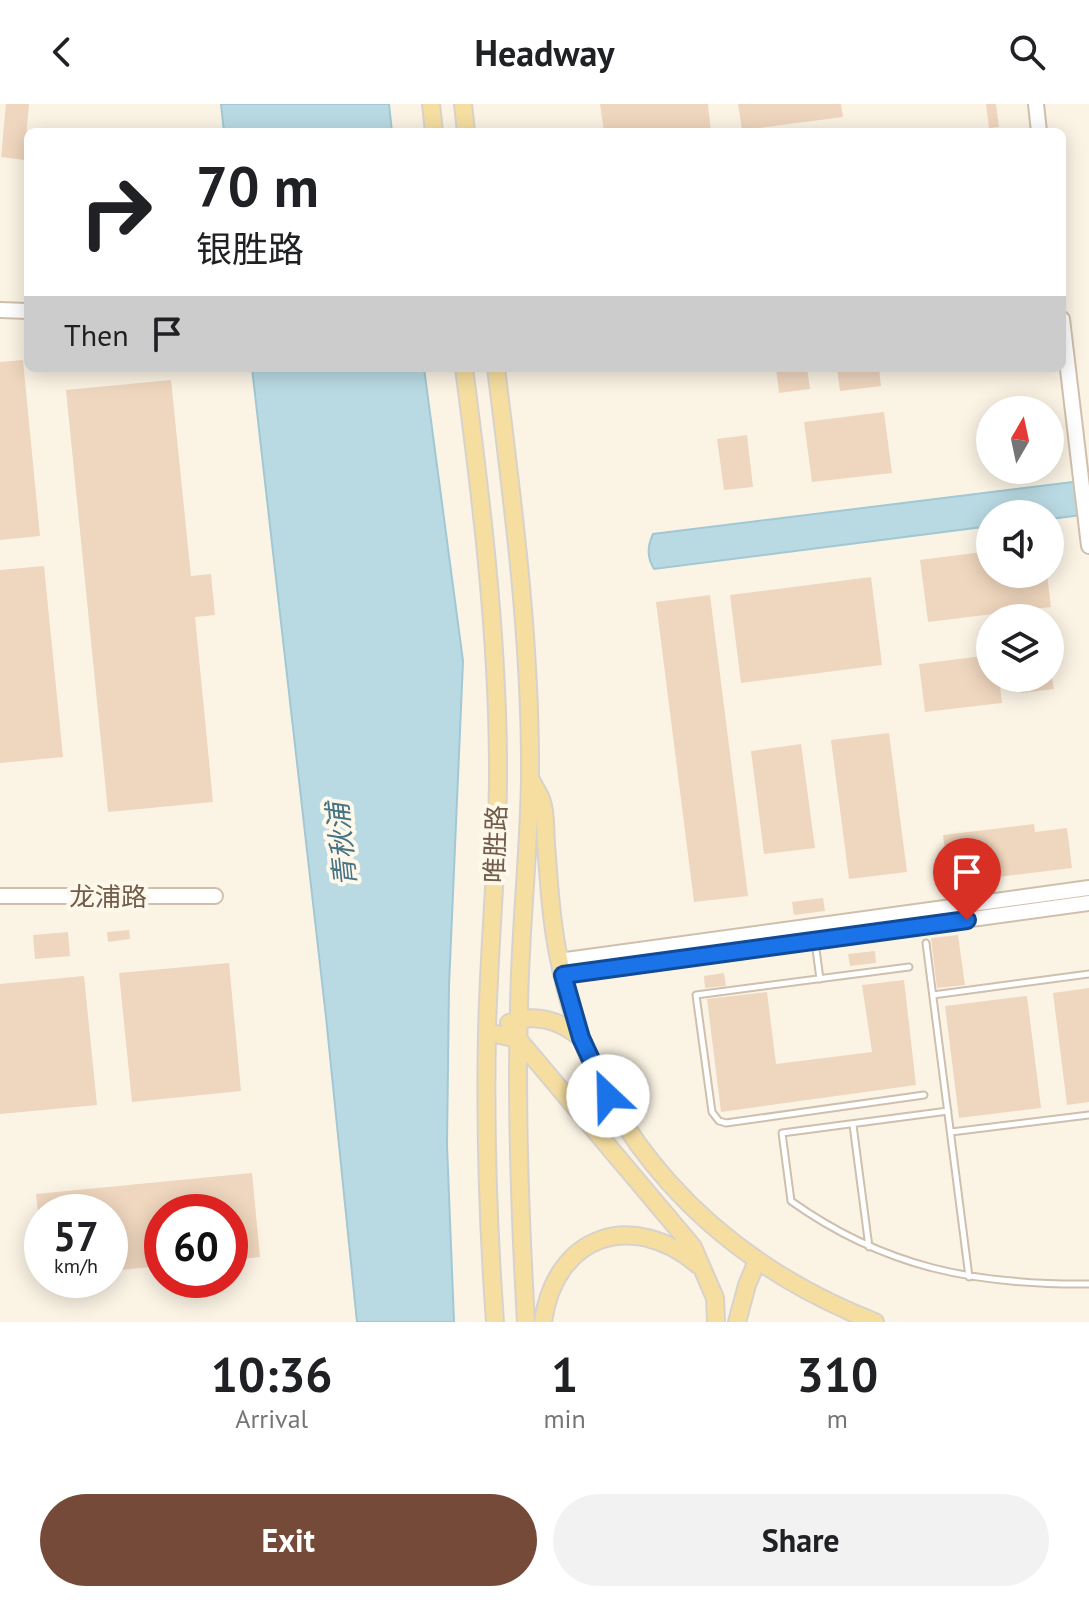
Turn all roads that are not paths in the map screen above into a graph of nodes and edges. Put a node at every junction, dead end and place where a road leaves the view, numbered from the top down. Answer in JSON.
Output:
{"nodes":[{"id":1,"x":431,"y":104,"type":"edge"},
{"id":2,"x":463,"y":104,"type":"edge"},
{"id":3,"x":1036,"y":104,"type":"edge"},
{"id":4,"x":434,"y":128,"type":"edge"},
{"id":5,"x":466,"y":128,"type":"edge"},
{"id":6,"x":1039,"y":128,"type":"edge"},
{"id":7,"x":0,"y":310,"type":"edge"},
{"id":8,"x":24,"y":311,"type":"edge"},
{"id":9,"x":1066,"y":351,"type":"edge"},
{"id":10,"x":465,"y":372,"type":"edge"},
{"id":11,"x":496,"y":372,"type":"edge"},
{"id":12,"x":1089,"y":546,"type":"edge"},
{"id":13,"x":530,"y":778,"type":"junction"},
{"id":14,"x":1089,"y":888,"type":"edge"},
{"id":15,"x":0,"y":896,"type":"edge"},
{"id":16,"x":215,"y":896,"type":"dead end"},
{"id":17,"x":1089,"y":903,"type":"edge"},
{"id":18,"x":815,"y":941,"type":"junction"},
{"id":19,"x":926,"y":943,"type":"dead end"},
{"id":20,"x":909,"y":967,"type":"dead end"},
{"id":21,"x":561,"y":968,"type":"junction"},
{"id":22,"x":1089,"y":974,"type":"edge"},
{"id":23,"x":820,"y":979,"type":"junction"},
{"id":24,"x":933,"y":995,"type":"junction"},
{"id":25,"x":518,"y":1019,"type":"junction"},
{"id":26,"x":487,"y":1032,"type":"junction"},
{"id":27,"x":581,"y":1038,"type":"junction"},
{"id":28,"x":518,"y":1039,"type":"junction"},
{"id":29,"x":924,"y":1095,"type":"dead end"},
{"id":30,"x":948,"y":1111,"type":"junction"},
{"id":31,"x":1089,"y":1115,"type":"edge"},
{"id":32,"x":853,"y":1125,"type":"junction"},
{"id":33,"x":951,"y":1132,"type":"junction"},
{"id":34,"x":869,"y":1248,"type":"junction"},
{"id":35,"x":757,"y":1261,"type":"junction"},
{"id":36,"x":705,"y":1271,"type":"junction"},
{"id":37,"x":969,"y":1277,"type":"junction"},
{"id":38,"x":1089,"y":1284,"type":"edge"},
{"id":39,"x":495,"y":1322,"type":"edge"},
{"id":40,"x":526,"y":1322,"type":"edge"},
{"id":41,"x":543,"y":1322,"type":"edge"},
{"id":42,"x":716,"y":1322,"type":"edge"},
{"id":43,"x":737,"y":1322,"type":"edge"},
{"id":44,"x":875,"y":1322,"type":"edge"}],
"edges":[{"from":1,"to":4,"type":"main road"},
{"from":2,"to":5,"type":"main road"},
{"from":3,"to":6,"type":"street"},
{"from":7,"to":8,"type":"street"},
{"from":9,"to":12,"type":"street"},
{"from":10,"to":26,"type":"main road","name":"唯胜路"},
{"from":11,"to":13,"type":"main road","name":"唯胜路"},
{"from":13,"to":21,"type":"main road"},
{"from":13,"to":25,"type":"main road","name":"唯胜路"},
{"from":14,"to":21,"type":"street"},
{"from":15,"to":16,"type":"street","name":"龙浦路"},
{"from":17,"to":18,"type":"street"},
{"from":18,"to":21,"type":"street"},
{"from":18,"to":23,"type":"lane"},
{"from":19,"to":24,"type":"lane"},
{"from":20,"to":23,"type":"lane"},
{"from":21,"to":27,"type":"main road"},
{"from":22,"to":24,"type":"lane"},
{"from":23,"to":29,"type":"lane"},
{"from":24,"to":30,"type":"lane"},
{"from":25,"to":26,"type":"main road"},
{"from":25,"to":27,"type":"main road"},
{"from":25,"to":28,"type":"main road","name":"唯胜路"},
{"from":26,"to":28,"type":"main road"},
{"from":26,"to":39,"type":"main road","name":"唯胜路"},
{"from":27,"to":35,"type":"main road"},
{"from":28,"to":36,"type":"main road"},
{"from":28,"to":40,"type":"main road","name":"唯胜路"},
{"from":30,"to":32,"type":"lane"},
{"from":30,"to":33,"type":"lane"},
{"from":31,"to":33,"type":"lane"},
{"from":32,"to":34,"type":"lane"},
{"from":32,"to":34,"type":"lane"},
{"from":33,"to":37,"type":"lane"},
{"from":34,"to":37,"type":"lane"},
{"from":35,"to":43,"type":"main road"},
{"from":35,"to":44,"type":"main road"},
{"from":36,"to":41,"type":"main road"},
{"from":36,"to":42,"type":"main road"},
{"from":37,"to":38,"type":"lane"}]}
